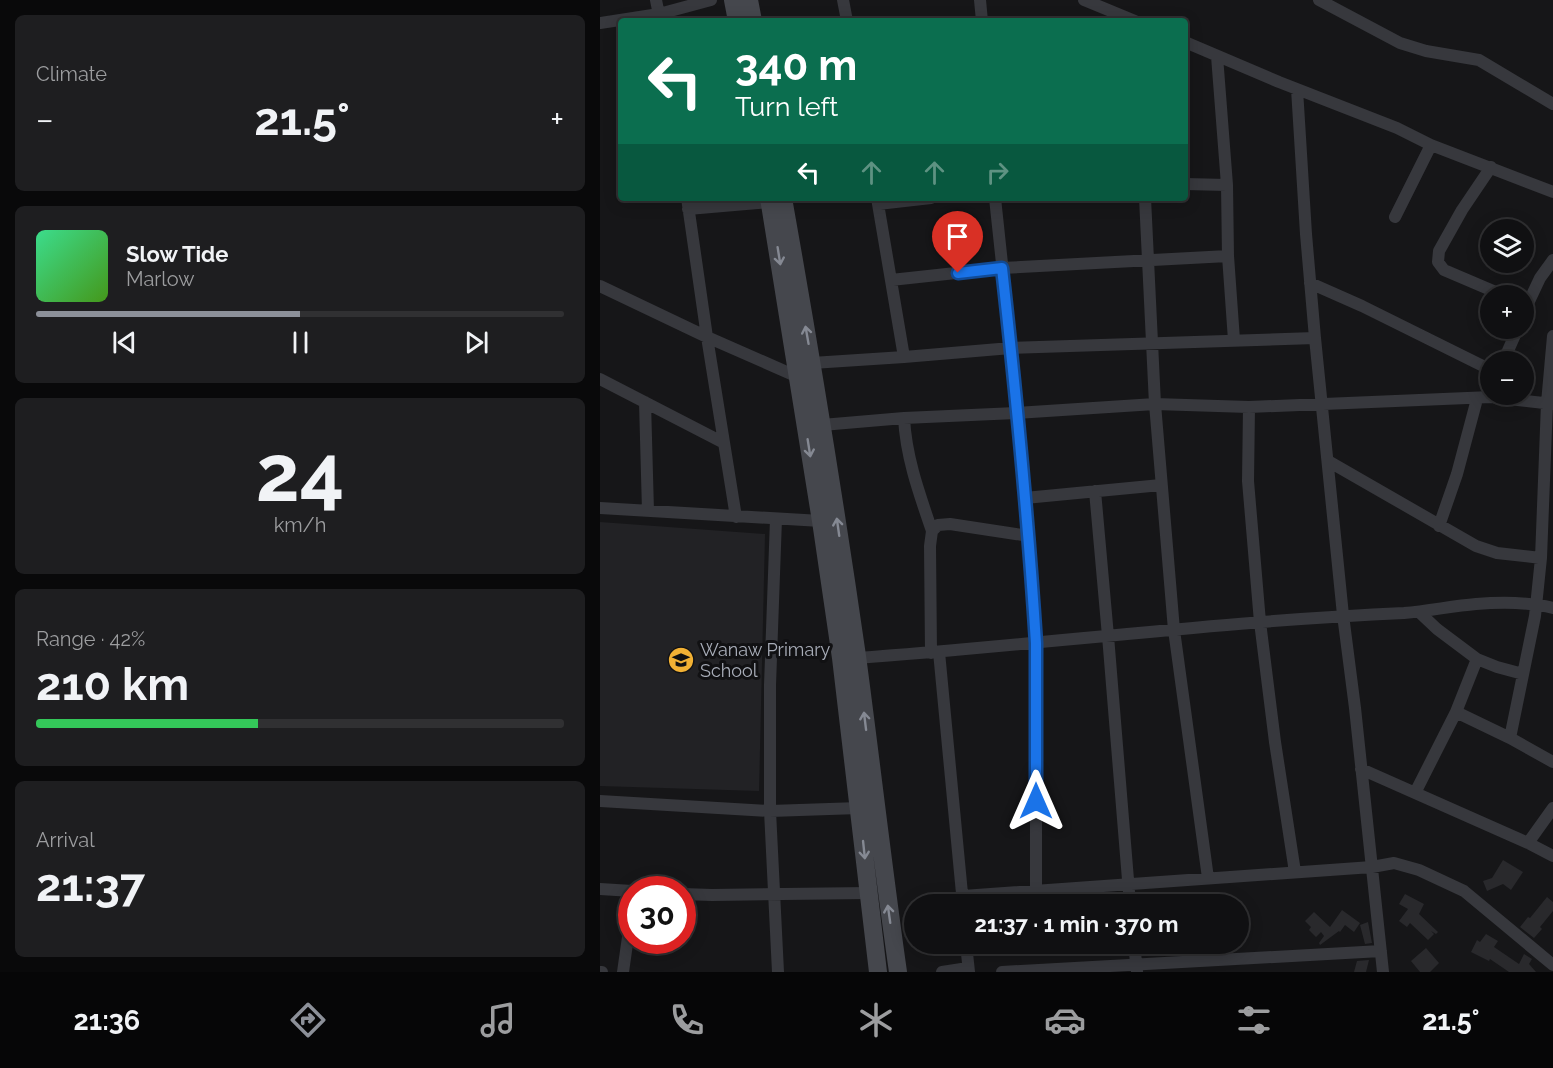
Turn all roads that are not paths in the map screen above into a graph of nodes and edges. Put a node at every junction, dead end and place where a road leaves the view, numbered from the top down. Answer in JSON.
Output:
{"nodes":[{"id":1,"x":656,"y":0,"type":"edge"},
{"id":2,"x":711,"y":0,"type":"edge"},
{"id":3,"x":734,"y":0,"type":"edge"},
{"id":4,"x":749,"y":0,"type":"edge"},
{"id":5,"x":843,"y":0,"type":"edge"},
{"id":6,"x":980,"y":0,"type":"edge"},
{"id":7,"x":1084,"y":0,"type":"edge"},
{"id":8,"x":1319,"y":0,"type":"edge"},
{"id":9,"x":660,"y":18,"type":"edge"},
{"id":10,"x":737,"y":18,"type":"edge"},
{"id":11,"x":752,"y":18,"type":"edge"},
{"id":12,"x":846,"y":18,"type":"edge"},
{"id":13,"x":982,"y":18,"type":"edge"},
{"id":14,"x":1128,"y":18,"type":"edge"},
{"id":15,"x":618,"y":22,"type":"edge"},
{"id":16,"x":600,"y":23,"type":"edge"},
{"id":17,"x":1188,"y":43,"type":"edge"},
{"id":18,"x":1217,"y":56,"type":"junction"},
{"id":19,"x":1297,"y":89,"type":"junction"},
{"id":20,"x":1553,"y":104,"type":"edge"},
{"id":21,"x":1431,"y":145,"type":"junction"},
{"id":22,"x":1491,"y":167,"type":"junction"},
{"id":23,"x":1188,"y":184,"type":"edge"},
{"id":24,"x":1227,"y":185,"type":"junction"},
{"id":25,"x":1553,"y":192,"type":"edge"},
{"id":26,"x":730,"y":201,"type":"edge"},
{"id":27,"x":774,"y":201,"type":"edge"},
{"id":28,"x":774,"y":201,"type":"edge"},
{"id":29,"x":878,"y":201,"type":"edge"},
{"id":30,"x":995,"y":201,"type":"edge"},
{"id":31,"x":1145,"y":201,"type":"edge"},
{"id":32,"x":687,"y":203,"type":"edge"},
{"id":33,"x":1395,"y":217,"type":"dead end"},
{"id":34,"x":1228,"y":256,"type":"junction"},
{"id":35,"x":1553,"y":260,"type":"edge"},
{"id":36,"x":1148,"y":261,"type":"junction"},
{"id":37,"x":1002,"y":268,"type":"junction"},
{"id":38,"x":891,"y":280,"type":"junction"},
{"id":39,"x":1310,"y":284,"type":"junction"},
{"id":40,"x":1480,"y":285,"type":"edge"},
{"id":41,"x":600,"y":286,"type":"edge"},
{"id":42,"x":1534,"y":290,"type":"edge"},
{"id":43,"x":1553,"y":336,"type":"edge"},
{"id":44,"x":707,"y":337,"type":"junction"},
{"id":45,"x":1315,"y":338,"type":"junction"},
{"id":46,"x":1234,"y":340,"type":"junction"},
{"id":47,"x":1153,"y":343,"type":"junction"},
{"id":48,"x":1011,"y":348,"type":"junction"},
{"id":49,"x":904,"y":357,"type":"junction"},
{"id":50,"x":812,"y":363,"type":"junction"},
{"id":51,"x":1480,"y":365,"type":"edge"},
{"id":52,"x":798,"y":377,"type":"junction"},
{"id":53,"x":600,"y":379,"type":"edge"},
{"id":54,"x":1480,"y":398,"type":"edge"},
{"id":55,"x":1477,"y":399,"type":"junction"},
{"id":56,"x":1534,"y":401,"type":"edge"},
{"id":57,"x":645,"y":402,"type":"junction"},
{"id":58,"x":1550,"y":403,"type":"edge"},
{"id":59,"x":1155,"y":404,"type":"junction"},
{"id":60,"x":1322,"y":404,"type":"junction"},
{"id":61,"x":1249,"y":407,"type":"junction"},
{"id":62,"x":1016,"y":413,"type":"junction"},
{"id":63,"x":904,"y":418,"type":"junction"},
{"id":64,"x":822,"y":425,"type":"junction"},
{"id":65,"x":724,"y":443,"type":"junction"},
{"id":66,"x":1328,"y":461,"type":"junction"},
{"id":67,"x":1161,"y":485,"type":"junction"},
{"id":68,"x":1095,"y":491,"type":"junction"},
{"id":69,"x":1025,"y":498,"type":"junction"},
{"id":70,"x":600,"y":508,"type":"edge"},
{"id":71,"x":648,"y":511,"type":"junction"},
{"id":72,"x":736,"y":517,"type":"junction"},
{"id":73,"x":776,"y":519,"type":"junction"},
{"id":74,"x":821,"y":521,"type":"junction"},
{"id":75,"x":1439,"y":526,"type":"junction"},
{"id":76,"x":932,"y":531,"type":"junction"},
{"id":77,"x":1029,"y":536,"type":"junction"},
{"id":78,"x":1541,"y":558,"type":"junction"},
{"id":79,"x":1535,"y":603,"type":"junction"},
{"id":80,"x":1553,"y":608,"type":"edge"},
{"id":81,"x":1419,"y":612,"type":"junction"},
{"id":82,"x":1343,"y":615,"type":"junction"},
{"id":83,"x":1260,"y":622,"type":"junction"},
{"id":84,"x":1174,"y":630,"type":"junction"},
{"id":85,"x":1108,"y":636,"type":"junction"},
{"id":86,"x":1036,"y":643,"type":"junction"},
{"id":87,"x":935,"y":652,"type":"junction"},
{"id":88,"x":857,"y":658,"type":"junction"},
{"id":89,"x":1477,"y":658,"type":"junction"},
{"id":90,"x":1523,"y":674,"type":"junction"},
{"id":91,"x":1456,"y":712,"type":"junction"},
{"id":92,"x":1510,"y":738,"type":"junction"},
{"id":93,"x":1553,"y":762,"type":"edge"},
{"id":94,"x":1361,"y":769,"type":"junction"},
{"id":95,"x":1415,"y":793,"type":"junction"},
{"id":96,"x":600,"y":801,"type":"edge"},
{"id":97,"x":859,"y":808,"type":"junction"},
{"id":98,"x":1553,"y":808,"type":"edge"},
{"id":99,"x":770,"y":811,"type":"junction"},
{"id":100,"x":1528,"y":843,"type":"junction"},
{"id":101,"x":1553,"y":856,"type":"edge"},
{"id":102,"x":1372,"y":867,"type":"junction"},
{"id":103,"x":1295,"y":872,"type":"junction"},
{"id":104,"x":1208,"y":878,"type":"junction"},
{"id":105,"x":1128,"y":884,"type":"junction"},
{"id":106,"x":600,"y":889,"type":"edge"},
{"id":107,"x":618,"y":890,"type":"edge"},
{"id":108,"x":1036,"y":891,"type":"junction"},
{"id":109,"x":869,"y":893,"type":"junction"},
{"id":110,"x":696,"y":894,"type":"edge"},
{"id":111,"x":773,"y":894,"type":"junction"},
{"id":112,"x":962,"y":894,"type":"edge"},
{"id":113,"x":1012,"y":894,"type":"edge"},
{"id":114,"x":1129,"y":894,"type":"edge"},
{"id":115,"x":1381,"y":951,"type":"junction"},
{"id":116,"x":626,"y":954,"type":"edge"},
{"id":117,"x":967,"y":954,"type":"edge"},
{"id":118,"x":1553,"y":965,"type":"edge"},
{"id":119,"x":1137,"y":968,"type":"edge"},
{"id":120,"x":968,"y":970,"type":"edge"},
{"id":121,"x":623,"y":972,"type":"edge"},
{"id":122,"x":778,"y":972,"type":"edge"},
{"id":123,"x":878,"y":972,"type":"edge"},
{"id":124,"x":898,"y":972,"type":"edge"},
{"id":125,"x":942,"y":972,"type":"edge"},
{"id":126,"x":1002,"y":972,"type":"edge"},
{"id":127,"x":1383,"y":972,"type":"edge"}],
"edges":[{"from":1,"to":9,"type":"street"},
{"from":2,"to":9,"type":"street"},
{"from":3,"to":10,"type":"main road"},
{"from":4,"to":11,"type":"main road"},
{"from":5,"to":12,"type":"street"},
{"from":6,"to":13,"type":"street"},
{"from":7,"to":14,"type":"street"},
{"from":8,"to":20,"type":"street"},
{"from":15,"to":16,"type":"street"},
{"from":17,"to":18,"type":"street"},
{"from":18,"to":19,"type":"street"},
{"from":18,"to":24,"type":"street"},
{"from":19,"to":21,"type":"street"},
{"from":19,"to":39,"type":"street"},
{"from":21,"to":22,"type":"street"},
{"from":21,"to":33,"type":"street"},
{"from":22,"to":25,"type":"street"},
{"from":22,"to":40,"type":"street"},
{"from":23,"to":24,"type":"street"},
{"from":24,"to":34,"type":"street"},
{"from":26,"to":32,"type":"street"},
{"from":50,"to":27,"type":"main road","one_way":true},
{"from":28,"to":52,"type":"main road","one_way":true},
{"from":29,"to":38,"type":"street"},
{"from":30,"to":37,"type":"street"},
{"from":31,"to":36,"type":"street"},
{"from":32,"to":44,"type":"street"},
{"from":34,"to":36,"type":"street"},
{"from":34,"to":46,"type":"street"},
{"from":35,"to":42,"type":"street"},
{"from":36,"to":37,"type":"street"},
{"from":36,"to":47,"type":"street"},
{"from":37,"to":38,"type":"street"},
{"from":37,"to":48,"type":"street"},
{"from":38,"to":49,"type":"street"},
{"from":39,"to":45,"type":"street"},
{"from":39,"to":51,"type":"street"},
{"from":41,"to":44,"type":"street"},
{"from":43,"to":58,"type":"street"},
{"from":44,"to":52,"type":"street"},
{"from":44,"to":65,"type":"street"},
{"from":45,"to":46,"type":"street"},
{"from":45,"to":60,"type":"street"},
{"from":46,"to":47,"type":"street"},
{"from":47,"to":48,"type":"street"},
{"from":47,"to":59,"type":"street"},
{"from":48,"to":49,"type":"street"},
{"from":48,"to":62,"type":"street"},
{"from":49,"to":50,"type":"street"},
{"from":50,"to":64,"type":"main road"},
{"from":52,"to":74,"type":"main road","one_way":true},
{"from":53,"to":57,"type":"street"},
{"from":54,"to":55,"type":"street"},
{"from":55,"to":60,"type":"street"},
{"from":55,"to":75,"type":"street"},
{"from":56,"to":58,"type":"street"},
{"from":57,"to":65,"type":"street"},
{"from":57,"to":71,"type":"street"},
{"from":58,"to":78,"type":"street"},
{"from":59,"to":61,"type":"street"},
{"from":59,"to":62,"type":"street"},
{"from":59,"to":67,"type":"street"},
{"from":60,"to":61,"type":"street"},
{"from":60,"to":66,"type":"street"},
{"from":61,"to":83,"type":"street"},
{"from":62,"to":63,"type":"street"},
{"from":62,"to":69,"type":"street"},
{"from":63,"to":64,"type":"street"},
{"from":63,"to":76,"type":"street"},
{"from":88,"to":64,"type":"main road","one_way":true},
{"from":65,"to":72,"type":"street"},
{"from":66,"to":75,"type":"street"},
{"from":66,"to":82,"type":"street"},
{"from":67,"to":68,"type":"street"},
{"from":67,"to":84,"type":"street"},
{"from":68,"to":69,"type":"street"},
{"from":68,"to":85,"type":"street"},
{"from":69,"to":77,"type":"street"},
{"from":70,"to":71,"type":"street"},
{"from":71,"to":72,"type":"street"},
{"from":72,"to":73,"type":"street"},
{"from":73,"to":74,"type":"street"},
{"from":73,"to":99,"type":"street"},
{"from":74,"to":97,"type":"main road"},
{"from":75,"to":78,"type":"street"},
{"from":76,"to":77,"type":"street"},
{"from":76,"to":87,"type":"street"},
{"from":77,"to":86,"type":"street"},
{"from":78,"to":79,"type":"street"},
{"from":79,"to":80,"type":"street"},
{"from":79,"to":81,"type":"street"},
{"from":79,"to":90,"type":"street"},
{"from":81,"to":82,"type":"street"},
{"from":81,"to":89,"type":"street"},
{"from":82,"to":83,"type":"street"},
{"from":82,"to":94,"type":"street"},
{"from":83,"to":84,"type":"street"},
{"from":83,"to":103,"type":"street"},
{"from":84,"to":85,"type":"street"},
{"from":84,"to":104,"type":"street"},
{"from":85,"to":86,"type":"street"},
{"from":85,"to":105,"type":"street"},
{"from":86,"to":87,"type":"street"},
{"from":86,"to":108,"type":"street"},
{"from":87,"to":88,"type":"street"},
{"from":87,"to":112,"type":"street"},
{"from":124,"to":88,"type":"main road","one_way":true},
{"from":89,"to":90,"type":"street"},
{"from":89,"to":91,"type":"street"},
{"from":90,"to":92,"type":"street"},
{"from":91,"to":92,"type":"street"},
{"from":91,"to":95,"type":"street"},
{"from":92,"to":93,"type":"street"},
{"from":94,"to":95,"type":"street"},
{"from":94,"to":102,"type":"street"},
{"from":95,"to":100,"type":"street"},
{"from":96,"to":99,"type":"street"},
{"from":97,"to":99,"type":"street"},
{"from":97,"to":109,"type":"main road","one_way":true},
{"from":98,"to":100,"type":"street"},
{"from":99,"to":111,"type":"street"},
{"from":100,"to":101,"type":"street"},
{"from":102,"to":103,"type":"street"},
{"from":102,"to":115,"type":"street"},
{"from":102,"to":118,"type":"street"},
{"from":103,"to":104,"type":"street"},
{"from":104,"to":105,"type":"street"},
{"from":105,"to":108,"type":"street"},
{"from":105,"to":114,"type":"street"},
{"from":106,"to":107,"type":"street"},
{"from":108,"to":113,"type":"street"},
{"from":109,"to":111,"type":"street"},
{"from":109,"to":123,"type":"main road"},
{"from":110,"to":111,"type":"street"},
{"from":111,"to":122,"type":"street"},
{"from":115,"to":119,"type":"street"},
{"from":115,"to":127,"type":"street"},
{"from":116,"to":121,"type":"street"},
{"from":117,"to":120,"type":"street"},
{"from":119,"to":126,"type":"street"},
{"from":120,"to":125,"type":"street"}]}
